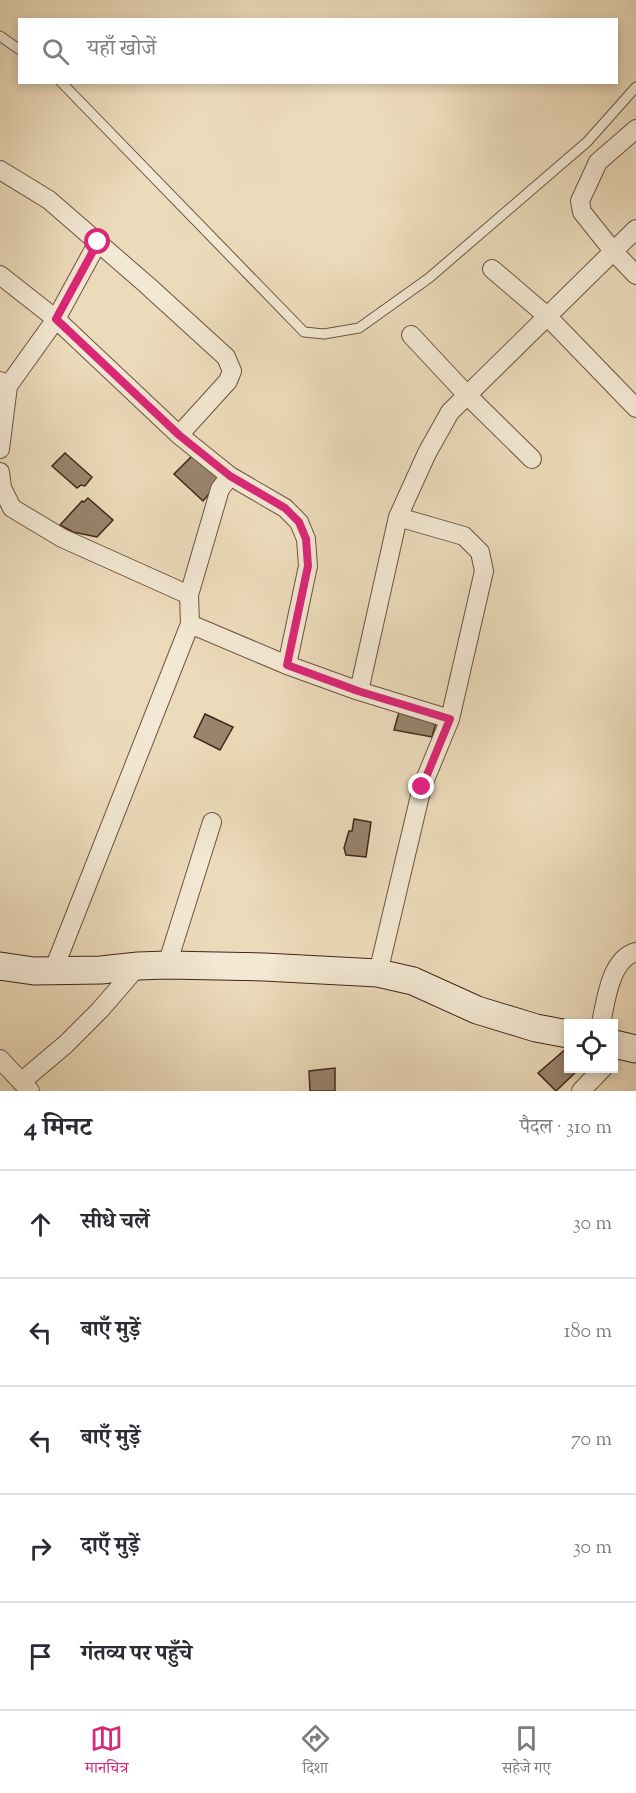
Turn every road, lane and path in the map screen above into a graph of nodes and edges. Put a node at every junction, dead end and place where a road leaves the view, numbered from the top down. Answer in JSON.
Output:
{"nodes":[{"id":1,"x":0,"y":36,"type":"edge"},
{"id":2,"x":18,"y":49,"type":"edge"},
{"id":3,"x":63,"y":84,"type":"edge"},
{"id":4,"x":636,"y":87,"type":"edge"},
{"id":5,"x":636,"y":129,"type":"edge"},
{"id":6,"x":0,"y":170,"type":"edge"},
{"id":7,"x":636,"y":229,"type":"edge"},
{"id":8,"x":98,"y":242,"type":"junction"},
{"id":9,"x":613,"y":251,"type":"junction"},
{"id":10,"x":492,"y":269,"type":"dead end"},
{"id":11,"x":636,"y":275,"type":"edge"},
{"id":12,"x":0,"y":276,"type":"edge"},
{"id":13,"x":547,"y":316,"type":"junction"},
{"id":14,"x":56,"y":319,"type":"junction"},
{"id":15,"x":411,"y":335,"type":"dead end"},
{"id":16,"x":4,"y":383,"type":"edge"},
{"id":17,"x":467,"y":395,"type":"junction"},
{"id":18,"x":636,"y":408,"type":"edge"},
{"id":19,"x":179,"y":435,"type":"junction"},
{"id":20,"x":0,"y":449,"type":"edge"},
{"id":21,"x":532,"y":459,"type":"dead end"},
{"id":22,"x":0,"y":472,"type":"edge"},
{"id":23,"x":230,"y":476,"type":"junction"},
{"id":24,"x":398,"y":517,"type":"junction"},
{"id":25,"x":189,"y":595,"type":"junction"},
{"id":26,"x":190,"y":624,"type":"junction"},
{"id":27,"x":287,"y":665,"type":"junction"},
{"id":28,"x":358,"y":691,"type":"junction"},
{"id":29,"x":450,"y":719,"type":"junction"},
{"id":30,"x":212,"y":822,"type":"dead end"},
{"id":31,"x":636,"y":952,"type":"edge"},
{"id":32,"x":167,"y":965,"type":"junction"},
{"id":33,"x":0,"y":966,"type":"edge"},
{"id":34,"x":138,"y":966,"type":"junction"},
{"id":35,"x":53,"y":971,"type":"junction"},
{"id":36,"x":378,"y":973,"type":"junction"},
{"id":37,"x":602,"y":1019,"type":"edge"},
{"id":38,"x":564,"y":1033,"type":"edge"},
{"id":39,"x":0,"y":1059,"type":"edge"},
{"id":40,"x":598,"y":1073,"type":"edge"},
{"id":41,"x":26,"y":1086,"type":"edge"},
{"id":42,"x":581,"y":1091,"type":"edge"}],
"edges":[{"from":1,"to":2,"type":"lane"},
{"from":3,"to":4,"type":"lane"},
{"from":5,"to":9,"type":"street"},
{"from":6,"to":8,"type":"street"},
{"from":7,"to":9,"type":"street"},
{"from":8,"to":14,"type":"street"},
{"from":8,"to":19,"type":"street"},
{"from":9,"to":11,"type":"street"},
{"from":9,"to":13,"type":"street"},
{"from":10,"to":13,"type":"street"},
{"from":12,"to":14,"type":"street"},
{"from":13,"to":17,"type":"street"},
{"from":13,"to":18,"type":"street"},
{"from":14,"to":16,"type":"street"},
{"from":14,"to":19,"type":"street"},
{"from":15,"to":17,"type":"street"},
{"from":16,"to":20,"type":"street"},
{"from":17,"to":21,"type":"street"},
{"from":17,"to":24,"type":"street"},
{"from":19,"to":23,"type":"street"},
{"from":22,"to":25,"type":"street"},
{"from":23,"to":25,"type":"street"},
{"from":23,"to":27,"type":"street"},
{"from":24,"to":28,"type":"street"},
{"from":24,"to":29,"type":"street"},
{"from":25,"to":26,"type":"street"},
{"from":26,"to":27,"type":"street"},
{"from":26,"to":35,"type":"street"},
{"from":27,"to":28,"type":"street"},
{"from":28,"to":29,"type":"street"},
{"from":29,"to":36,"type":"street"},
{"from":30,"to":32,"type":"street"},
{"from":31,"to":37,"type":"street"},
{"from":32,"to":34,"type":"street"},
{"from":32,"to":36,"type":"street"},
{"from":33,"to":35,"type":"street"},
{"from":34,"to":35,"type":"street"},
{"from":34,"to":41,"type":"street"},
{"from":36,"to":38,"type":"street"},
{"from":39,"to":41,"type":"street"},
{"from":40,"to":42,"type":"street"}]}
